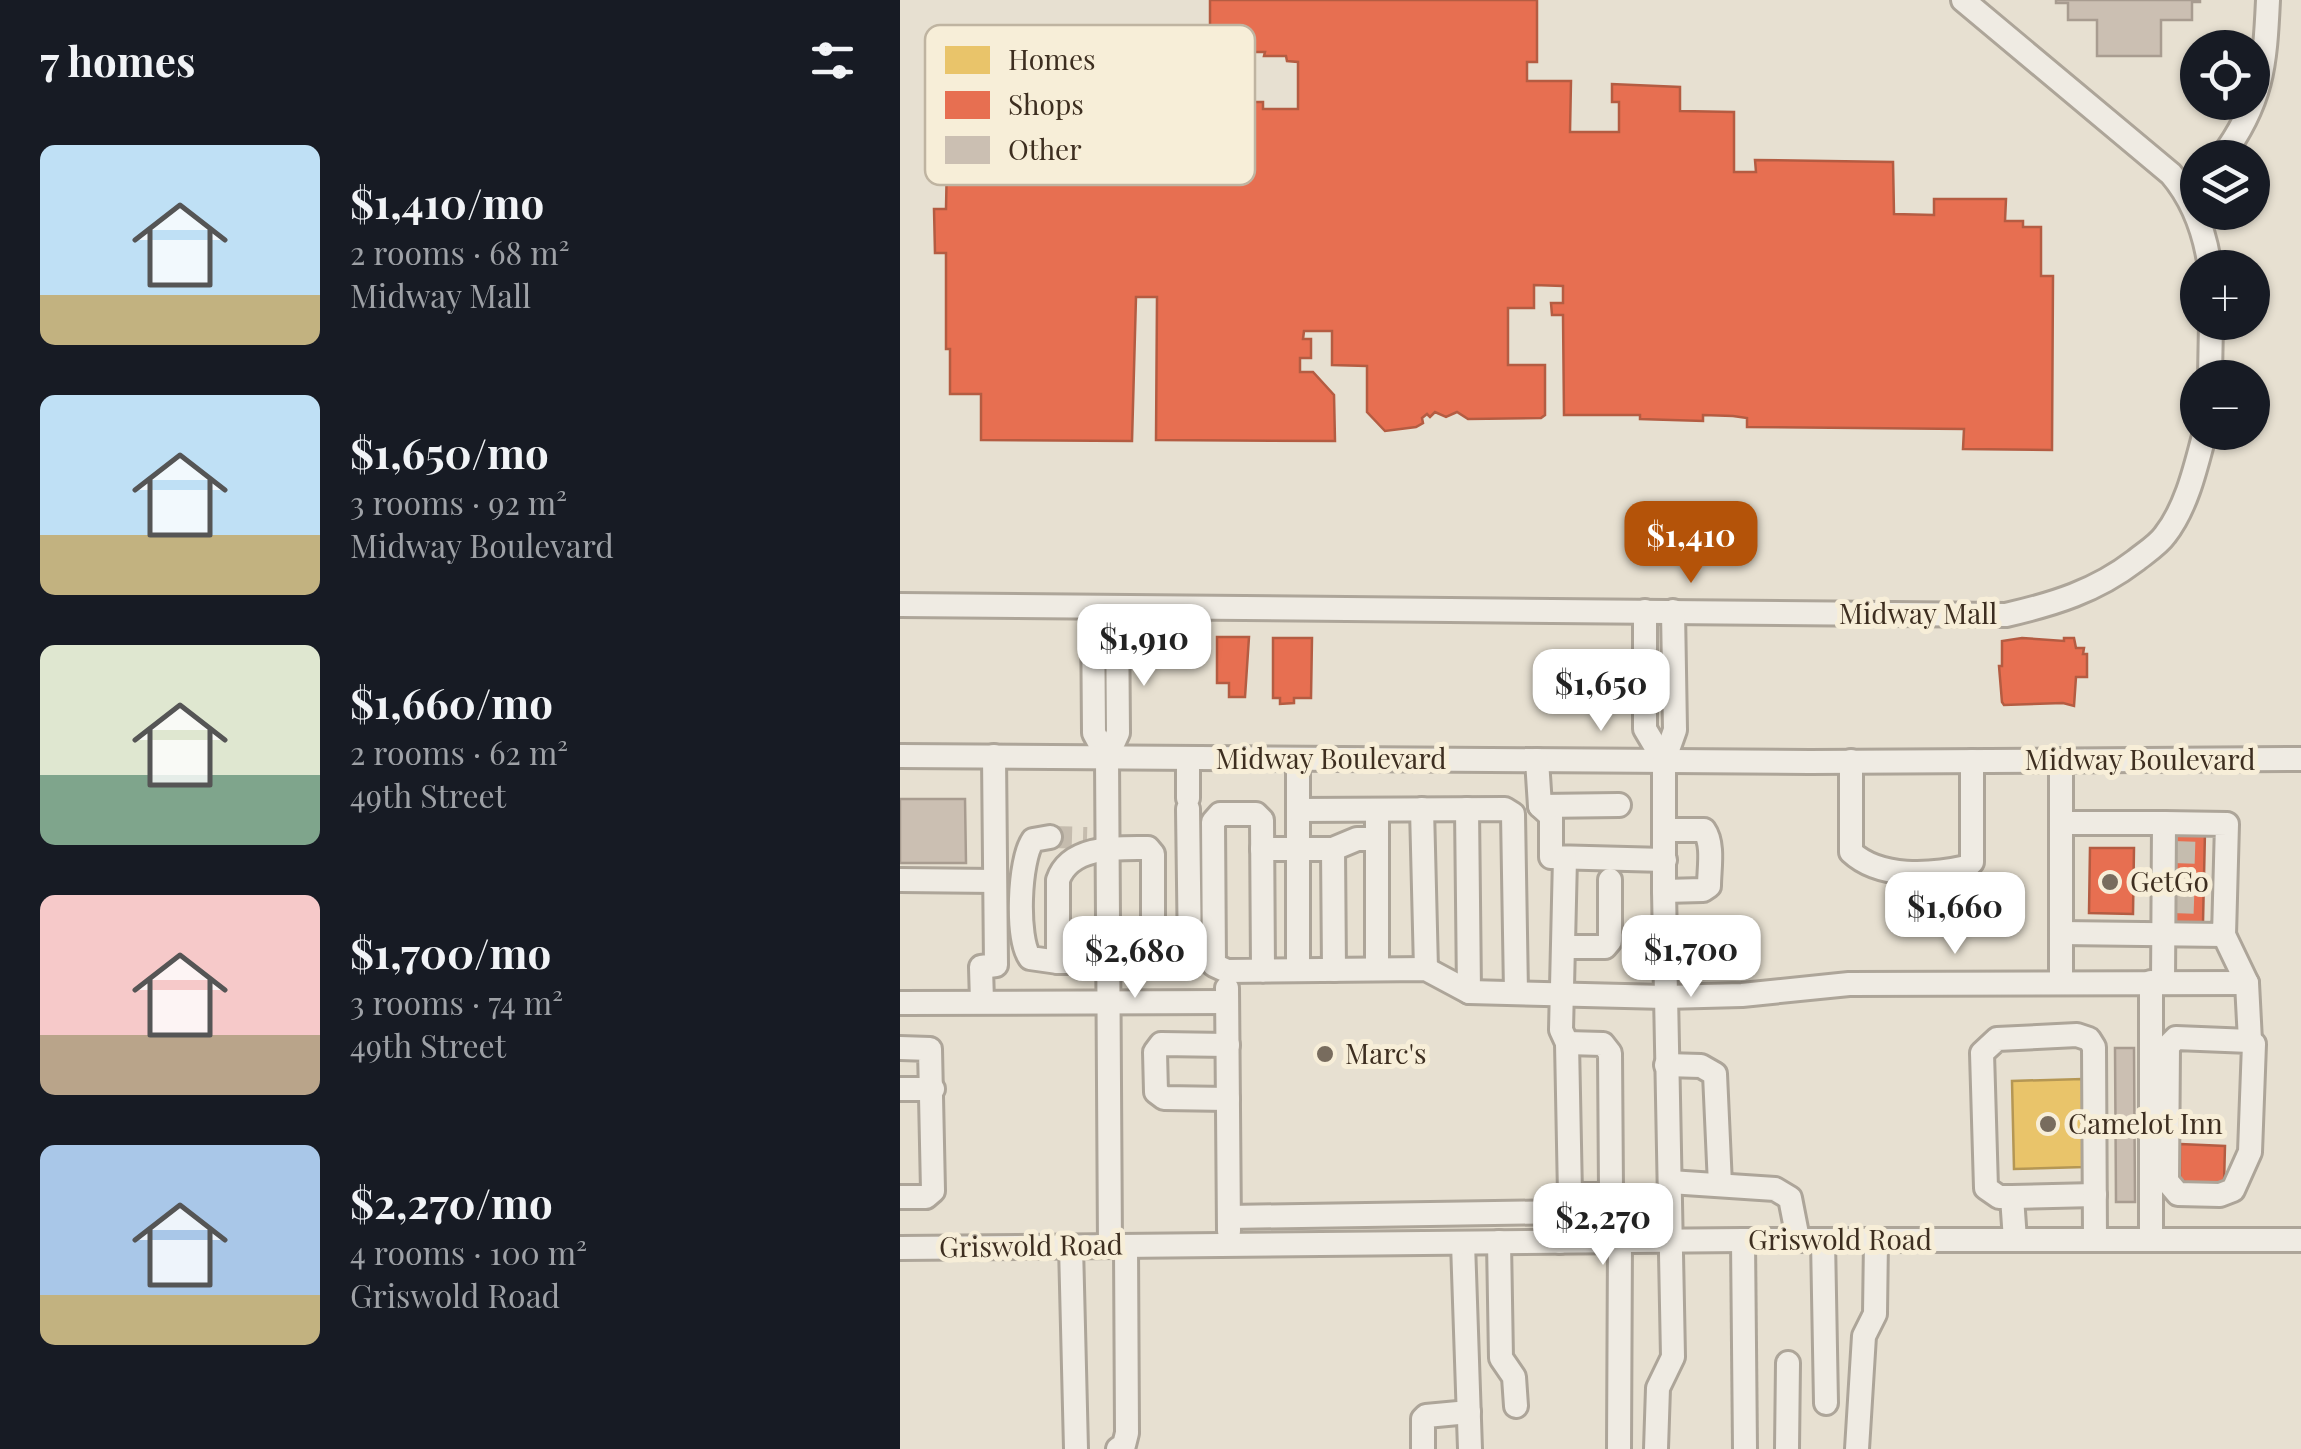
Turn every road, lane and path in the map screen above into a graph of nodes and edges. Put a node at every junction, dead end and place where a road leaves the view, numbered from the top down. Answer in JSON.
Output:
{"nodes":[{"id":1,"x":1963,"y":0,"type":"edge"},
{"id":2,"x":2268,"y":0,"type":"edge"},
{"id":3,"x":2233,"y":140,"type":"edge"},
{"id":4,"x":2180,"y":180,"type":"edge"},
{"id":5,"x":2199,"y":450,"type":"edge"},
{"id":6,"x":900,"y":605,"type":"edge"},
{"id":7,"x":1106,"y":608,"type":"junction"},
{"id":8,"x":1645,"y":611,"type":"junction"},
{"id":9,"x":1673,"y":612,"type":"junction"},
{"id":10,"x":900,"y":756,"type":"edge"},
{"id":11,"x":994,"y":756,"type":"junction"},
{"id":12,"x":1107,"y":757,"type":"junction"},
{"id":13,"x":1188,"y":758,"type":"junction"},
{"id":14,"x":2301,"y":759,"type":"edge"},
{"id":15,"x":1298,"y":760,"type":"junction"},
{"id":16,"x":1537,"y":760,"type":"junction"},
{"id":17,"x":2061,"y":760,"type":"junction"},
{"id":18,"x":1664,"y":761,"type":"junction"},
{"id":19,"x":1972,"y":761,"type":"junction"},
{"id":20,"x":1850,"y":762,"type":"junction"},
{"id":21,"x":1540,"y":806,"type":"junction"},
{"id":22,"x":1619,"y":806,"type":"dead end"},
{"id":23,"x":1466,"y":809,"type":"junction"},
{"id":24,"x":1298,"y":810,"type":"junction"},
{"id":25,"x":1377,"y":810,"type":"junction"},
{"id":26,"x":1422,"y":810,"type":"junction"},
{"id":27,"x":2062,"y":823,"type":"junction"},
{"id":28,"x":2164,"y":823,"type":"junction"},
{"id":29,"x":1664,"y":830,"type":"junction"},
{"id":30,"x":1050,"y":837,"type":"dead end"},
{"id":31,"x":1377,"y":840,"type":"junction"},
{"id":32,"x":1101,"y":841,"type":"junction"},
{"id":33,"x":1262,"y":848,"type":"junction"},
{"id":34,"x":1298,"y":848,"type":"junction"},
{"id":35,"x":1334,"y":849,"type":"junction"},
{"id":36,"x":1565,"y":858,"type":"junction"},
{"id":37,"x":1664,"y":860,"type":"junction"},
{"id":38,"x":900,"y":880,"type":"edge"},
{"id":39,"x":1610,"y":880,"type":"dead end"},
{"id":40,"x":995,"y":881,"type":"junction"},
{"id":41,"x":1664,"y":890,"type":"junction"},
{"id":42,"x":2061,"y":933,"type":"junction"},
{"id":43,"x":2164,"y":934,"type":"junction"},
{"id":44,"x":2224,"y":935,"type":"junction"},
{"id":45,"x":1564,"y":946,"type":"junction"},
{"id":46,"x":1058,"y":962,"type":"junction"},
{"id":47,"x":1108,"y":962,"type":"junction"},
{"id":48,"x":1153,"y":962,"type":"junction"},
{"id":49,"x":1378,"y":969,"type":"junction"},
{"id":50,"x":1426,"y":969,"type":"junction"},
{"id":51,"x":1263,"y":970,"type":"junction"},
{"id":52,"x":1298,"y":970,"type":"junction"},
{"id":53,"x":1334,"y":970,"type":"junction"},
{"id":54,"x":1228,"y":971,"type":"junction"},
{"id":55,"x":2157,"y":982,"type":"junction"},
{"id":56,"x":2061,"y":983,"type":"junction"},
{"id":57,"x":2247,"y":984,"type":"junction"},
{"id":58,"x":1469,"y":992,"type":"junction"},
{"id":59,"x":1516,"y":992,"type":"junction"},
{"id":60,"x":1563,"y":993,"type":"junction"},
{"id":61,"x":1664,"y":997,"type":"junction"},
{"id":62,"x":982,"y":1002,"type":"junction"},
{"id":63,"x":1108,"y":1002,"type":"junction"},
{"id":64,"x":1227,"y":1002,"type":"junction"},
{"id":65,"x":900,"y":1003,"type":"edge"},
{"id":66,"x":2250,"y":1041,"type":"junction"},
{"id":67,"x":1567,"y":1044,"type":"junction"},
{"id":68,"x":1228,"y":1045,"type":"junction"},
{"id":69,"x":900,"y":1048,"type":"edge"},
{"id":70,"x":1666,"y":1064,"type":"junction"},
{"id":71,"x":933,"y":1088,"type":"junction"},
{"id":72,"x":900,"y":1089,"type":"edge"},
{"id":73,"x":1228,"y":1099,"type":"junction"},
{"id":74,"x":1670,"y":1182,"type":"junction"},
{"id":75,"x":1720,"y":1184,"type":"junction"},
{"id":76,"x":2095,"y":1195,"type":"junction"},
{"id":77,"x":2204,"y":1195,"type":"junction"},
{"id":78,"x":2012,"y":1197,"type":"junction"},
{"id":79,"x":900,"y":1198,"type":"edge"},
{"id":80,"x":1569,"y":1203,"type":"junction"},
{"id":81,"x":1229,"y":1217,"type":"junction"},
{"id":82,"x":2202,"y":1239,"type":"junction"},
{"id":83,"x":1743,"y":1240,"type":"junction"},
{"id":84,"x":1798,"y":1240,"type":"junction"},
{"id":85,"x":1823,"y":1240,"type":"junction"},
{"id":86,"x":1876,"y":1240,"type":"junction"},
{"id":87,"x":2015,"y":1240,"type":"junction"},
{"id":88,"x":2095,"y":1240,"type":"junction"},
{"id":89,"x":2150,"y":1240,"type":"junction"},
{"id":90,"x":2301,"y":1240,"type":"edge"},
{"id":91,"x":1620,"y":1241,"type":"junction"},
{"id":92,"x":1671,"y":1241,"type":"junction"},
{"id":93,"x":1499,"y":1242,"type":"junction"},
{"id":94,"x":1560,"y":1242,"type":"junction"},
{"id":95,"x":1462,"y":1243,"type":"junction"},
{"id":96,"x":1229,"y":1245,"type":"junction"},
{"id":97,"x":1071,"y":1246,"type":"junction"},
{"id":98,"x":1118,"y":1246,"type":"junction"},
{"id":99,"x":900,"y":1248,"type":"edge"},
{"id":100,"x":1788,"y":1362,"type":"dead end"},
{"id":101,"x":1826,"y":1402,"type":"junction"},
{"id":102,"x":1860,"y":1402,"type":"junction"},
{"id":103,"x":1787,"y":1403,"type":"junction"},
{"id":104,"x":1516,"y":1406,"type":"dead end"},
{"id":105,"x":1469,"y":1412,"type":"junction"},
{"id":106,"x":1075,"y":1448,"type":"edge"},
{"id":107,"x":1118,"y":1449,"type":"edge"},
{"id":108,"x":1424,"y":1449,"type":"edge"},
{"id":109,"x":1470,"y":1449,"type":"edge"},
{"id":110,"x":1619,"y":1449,"type":"edge"},
{"id":111,"x":1656,"y":1449,"type":"edge"},
{"id":112,"x":1745,"y":1449,"type":"edge"},
{"id":113,"x":1786,"y":1449,"type":"edge"},
{"id":114,"x":1857,"y":1449,"type":"edge"}],
"edges":[{"from":1,"to":4,"type":"street"},
{"from":2,"to":3,"type":"street"},
{"from":5,"to":9,"type":"street","name":"Midway Mall"},
{"from":6,"to":7,"type":"street","name":"Midway Mall"},
{"from":7,"to":8,"type":"street","name":"Midway Mall"},
{"from":7,"to":12,"type":"street"},
{"from":8,"to":9,"type":"street","name":"Midway Mall"},
{"from":8,"to":18,"type":"street"},
{"from":9,"to":18,"type":"street"},
{"from":10,"to":11,"type":"street","name":"Midway Boulevard"},
{"from":11,"to":12,"type":"street","name":"Midway Boulevard"},
{"from":11,"to":40,"type":"street"},
{"from":12,"to":13,"type":"street","name":"Midway Boulevard"},
{"from":12,"to":32,"type":"street"},
{"from":13,"to":15,"type":"street","name":"Midway Boulevard"},
{"from":13,"to":48,"type":"street"},
{"from":14,"to":17,"type":"street","name":"Midway Boulevard"},
{"from":15,"to":16,"type":"street","name":"Midway Boulevard"},
{"from":15,"to":24,"type":"street"},
{"from":16,"to":18,"type":"street","name":"Midway Boulevard"},
{"from":16,"to":21,"type":"street"},
{"from":17,"to":19,"type":"street","name":"Midway Boulevard"},
{"from":17,"to":27,"type":"street"},
{"from":18,"to":20,"type":"street","name":"Midway Boulevard"},
{"from":18,"to":29,"type":"street"},
{"from":19,"to":20,"type":"street","name":"Midway Boulevard"},
{"from":19,"to":20,"type":"street"},
{"from":21,"to":22,"type":"street"},
{"from":21,"to":36,"type":"street"},
{"from":23,"to":26,"type":"street"},
{"from":23,"to":58,"type":"street"},
{"from":23,"to":59,"type":"street"},
{"from":24,"to":25,"type":"street"},
{"from":24,"to":34,"type":"street"},
{"from":25,"to":26,"type":"street"},
{"from":25,"to":31,"type":"street"},
{"from":26,"to":50,"type":"street"},
{"from":27,"to":28,"type":"street"},
{"from":27,"to":42,"type":"street"},
{"from":28,"to":43,"type":"street"},
{"from":28,"to":44,"type":"street"},
{"from":29,"to":37,"type":"street"},
{"from":29,"to":41,"type":"street"},
{"from":30,"to":46,"type":"street"},
{"from":31,"to":35,"type":"street"},
{"from":31,"to":49,"type":"street"},
{"from":32,"to":46,"type":"street"},
{"from":32,"to":47,"type":"street"},
{"from":32,"to":48,"type":"street"},
{"from":33,"to":34,"type":"street"},
{"from":33,"to":51,"type":"street"},
{"from":33,"to":54,"type":"street"},
{"from":34,"to":35,"type":"street"},
{"from":34,"to":52,"type":"street"},
{"from":35,"to":53,"type":"street"},
{"from":36,"to":37,"type":"street"},
{"from":36,"to":45,"type":"street"},
{"from":37,"to":41,"type":"street"},
{"from":38,"to":40,"type":"street"},
{"from":39,"to":45,"type":"street"},
{"from":40,"to":62,"type":"street"},
{"from":41,"to":61,"type":"street"},
{"from":42,"to":43,"type":"street"},
{"from":42,"to":56,"type":"street"},
{"from":43,"to":44,"type":"street"},
{"from":43,"to":55,"type":"street"},
{"from":44,"to":57,"type":"street"},
{"from":45,"to":60,"type":"street"},
{"from":46,"to":47,"type":"street"},
{"from":47,"to":48,"type":"street"},
{"from":47,"to":63,"type":"street"},
{"from":49,"to":50,"type":"street"},
{"from":49,"to":53,"type":"street"},
{"from":50,"to":58,"type":"street"},
{"from":51,"to":52,"type":"street"},
{"from":51,"to":54,"type":"street"},
{"from":52,"to":53,"type":"street"},
{"from":54,"to":64,"type":"street"},
{"from":55,"to":56,"type":"street"},
{"from":55,"to":57,"type":"street"},
{"from":55,"to":89,"type":"street"},
{"from":56,"to":61,"type":"street"},
{"from":57,"to":66,"type":"street"},
{"from":58,"to":59,"type":"street"},
{"from":59,"to":60,"type":"street"},
{"from":60,"to":61,"type":"street"},
{"from":60,"to":67,"type":"street"},
{"from":61,"to":70,"type":"street"},
{"from":62,"to":63,"type":"street"},
{"from":62,"to":65,"type":"street"},
{"from":63,"to":64,"type":"street"},
{"from":63,"to":98,"type":"street"},
{"from":64,"to":68,"type":"street"},
{"from":66,"to":77,"type":"street"},
{"from":66,"to":77,"type":"street"},
{"from":67,"to":80,"type":"street"},
{"from":67,"to":80,"type":"street"},
{"from":68,"to":73,"type":"street"},
{"from":68,"to":73,"type":"street"},
{"from":69,"to":71,"type":"street"},
{"from":70,"to":74,"type":"street"},
{"from":70,"to":75,"type":"street"},
{"from":71,"to":72,"type":"street"},
{"from":71,"to":79,"type":"street"},
{"from":73,"to":81,"type":"street"},
{"from":74,"to":75,"type":"street"},
{"from":74,"to":92,"type":"street"},
{"from":75,"to":84,"type":"street"},
{"from":76,"to":78,"type":"street"},
{"from":76,"to":78,"type":"street"},
{"from":76,"to":88,"type":"street"},
{"from":77,"to":82,"type":"street"},
{"from":78,"to":87,"type":"street"},
{"from":80,"to":81,"type":"street"},
{"from":80,"to":94,"type":"street"},
{"from":81,"to":96,"type":"street"},
{"from":82,"to":89,"type":"street","name":"Griswold Road"},
{"from":82,"to":90,"type":"street","name":"Griswold Road"},
{"from":83,"to":84,"type":"street","name":"Griswold Road"},
{"from":83,"to":92,"type":"street","name":"Griswold Road"},
{"from":83,"to":112,"type":"street"},
{"from":84,"to":85,"type":"street","name":"Griswold Road"},
{"from":85,"to":86,"type":"street","name":"Griswold Road"},
{"from":85,"to":101,"type":"street"},
{"from":86,"to":87,"type":"street","name":"Griswold Road"},
{"from":86,"to":102,"type":"street"},
{"from":87,"to":88,"type":"street","name":"Griswold Road"},
{"from":88,"to":89,"type":"street","name":"Griswold Road"},
{"from":91,"to":92,"type":"street","name":"Griswold Road"},
{"from":91,"to":94,"type":"street","name":"Griswold Road"},
{"from":91,"to":110,"type":"street"},
{"from":92,"to":111,"type":"street"},
{"from":93,"to":94,"type":"street","name":"Griswold Road"},
{"from":93,"to":95,"type":"street","name":"Griswold Road"},
{"from":93,"to":104,"type":"street"},
{"from":95,"to":96,"type":"street","name":"Griswold Road"},
{"from":95,"to":105,"type":"street"},
{"from":96,"to":98,"type":"street","name":"Griswold Road"},
{"from":97,"to":98,"type":"street","name":"Griswold Road"},
{"from":97,"to":99,"type":"street","name":"Griswold Road"},
{"from":97,"to":106,"type":"street"},
{"from":98,"to":107,"type":"street"},
{"from":100,"to":103,"type":"street"},
{"from":101,"to":102,"type":"street"},
{"from":101,"to":103,"type":"street"},
{"from":102,"to":114,"type":"street"},
{"from":103,"to":113,"type":"street"},
{"from":105,"to":108,"type":"street"},
{"from":105,"to":109,"type":"street"}]}
